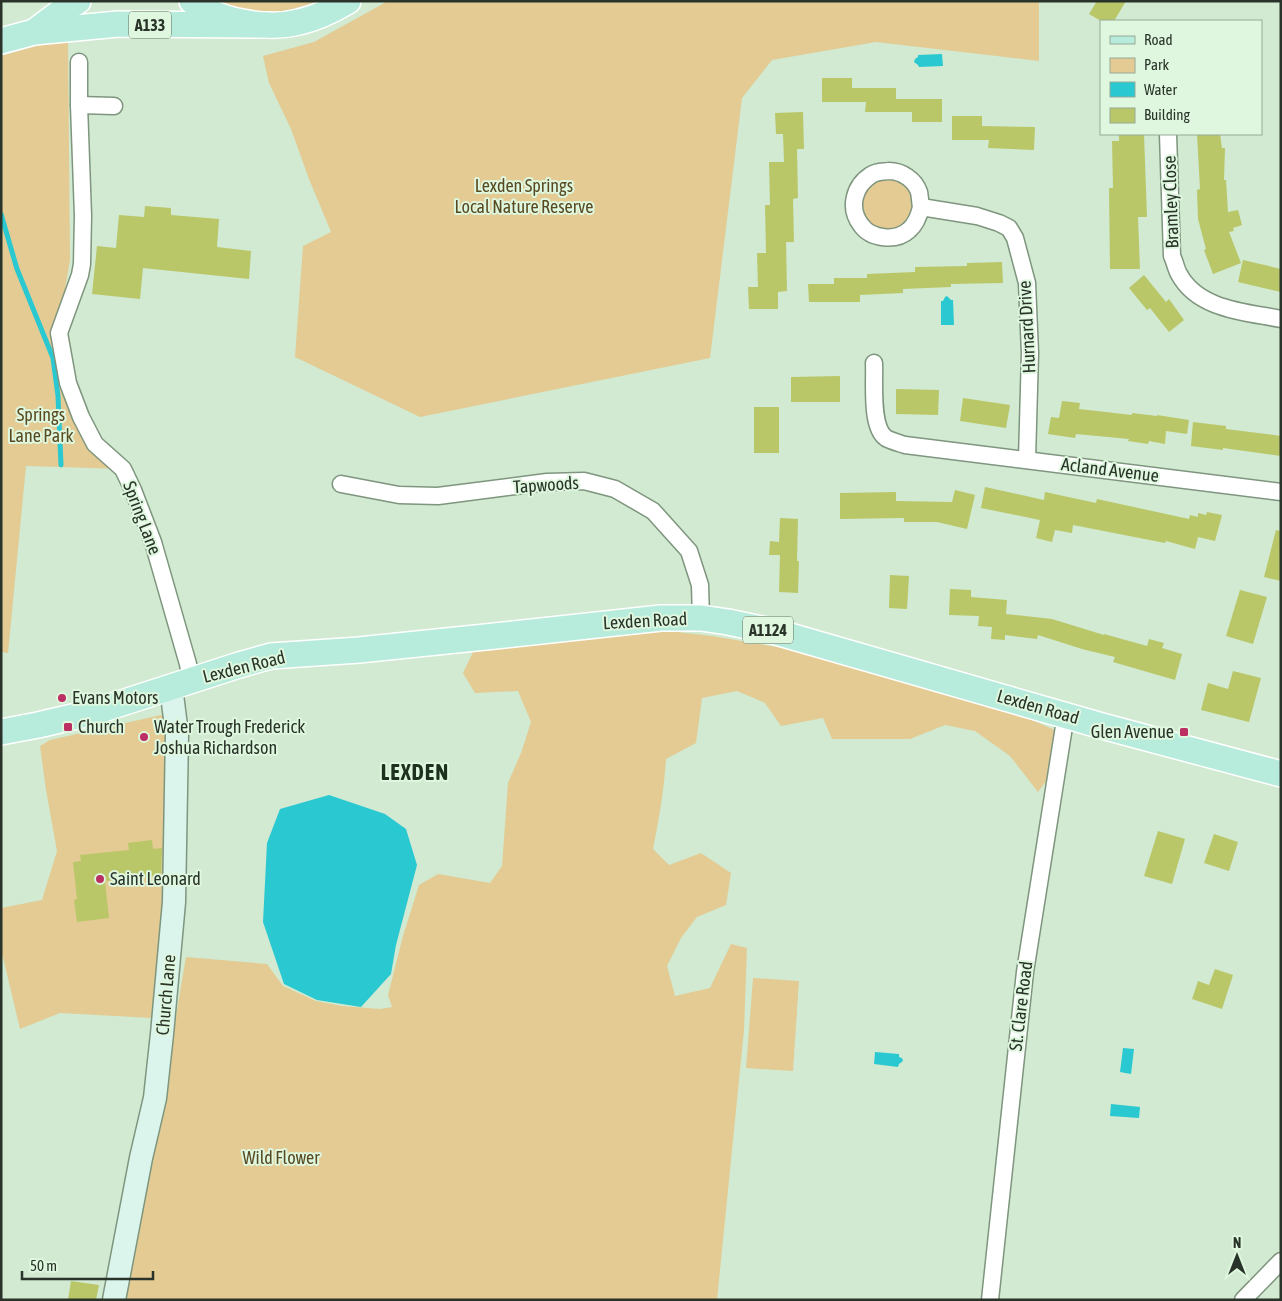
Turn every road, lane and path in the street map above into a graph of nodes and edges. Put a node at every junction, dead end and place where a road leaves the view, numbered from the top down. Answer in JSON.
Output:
{"nodes":[{"id":1,"x":78,"y":1,"type":"edge"},
{"id":2,"x":192,"y":1,"type":"edge"},
{"id":3,"x":348,"y":1,"type":"edge"},
{"id":4,"x":268,"y":25,"type":"junction"},
{"id":5,"x":34,"y":32,"type":"junction"},
{"id":6,"x":1,"y":41,"type":"edge"},
{"id":7,"x":79,"y":62,"type":"dead end"},
{"id":8,"x":79,"y":105,"type":"junction"},
{"id":9,"x":114,"y":106,"type":"dead end"},
{"id":10,"x":1168,"y":135,"type":"edge"},
{"id":11,"x":921,"y":207,"type":"junction"},
{"id":12,"x":1281,"y":319,"type":"edge"},
{"id":13,"x":874,"y":363,"type":"dead end"},
{"id":14,"x":1027,"y":459,"type":"junction"},
{"id":15,"x":341,"y":484,"type":"dead end"},
{"id":16,"x":1281,"y":492,"type":"edge"},
{"id":17,"x":700,"y":618,"type":"junction"},
{"id":18,"x":181,"y":684,"type":"junction"},
{"id":19,"x":1066,"y":714,"type":"junction"},
{"id":20,"x":1,"y":732,"type":"edge"},
{"id":21,"x":1281,"y":774,"type":"edge"},
{"id":22,"x":1281,"y":1260,"type":"edge"},
{"id":23,"x":114,"y":1300,"type":"edge"},
{"id":24,"x":990,"y":1300,"type":"edge"},
{"id":25,"x":1243,"y":1300,"type":"edge"}],
"edges":[{"from":1,"to":5,"type":"main road","number":"A133"},
{"from":2,"to":4,"type":"main road"},
{"from":3,"to":4,"type":"main road"},
{"from":4,"to":5,"type":"main road","number":"A133"},
{"from":5,"to":6,"type":"main road","number":"A133"},
{"from":7,"to":8,"type":"street","name":"Spring Lane"},
{"from":8,"to":9,"type":"street"},
{"from":8,"to":18,"type":"street","name":"Spring Lane"},
{"from":10,"to":12,"type":"street","name":"Bramley Close"},
{"from":11,"to":11,"type":"street"},
{"from":11,"to":14,"type":"street","name":"Hurnard Drive"},
{"from":13,"to":14,"type":"street","name":"Acland Avenue"},
{"from":14,"to":16,"type":"street","name":"Acland Avenue"},
{"from":15,"to":17,"type":"street","name":"Tapwoods"},
{"from":17,"to":18,"type":"main road","name":"Lexden Road","number":"A1124"},
{"from":17,"to":19,"type":"main road","name":"Lexden Road","number":"A1124"},
{"from":18,"to":20,"type":"main road","name":"Lexden Road","number":"A1124"},
{"from":18,"to":23,"type":"street","name":"Church Lane"},
{"from":19,"to":21,"type":"main road","name":"Lexden Road","number":"A1124"},
{"from":19,"to":24,"type":"street","name":"St. Clare Road"},
{"from":22,"to":25,"type":"street"}]}
